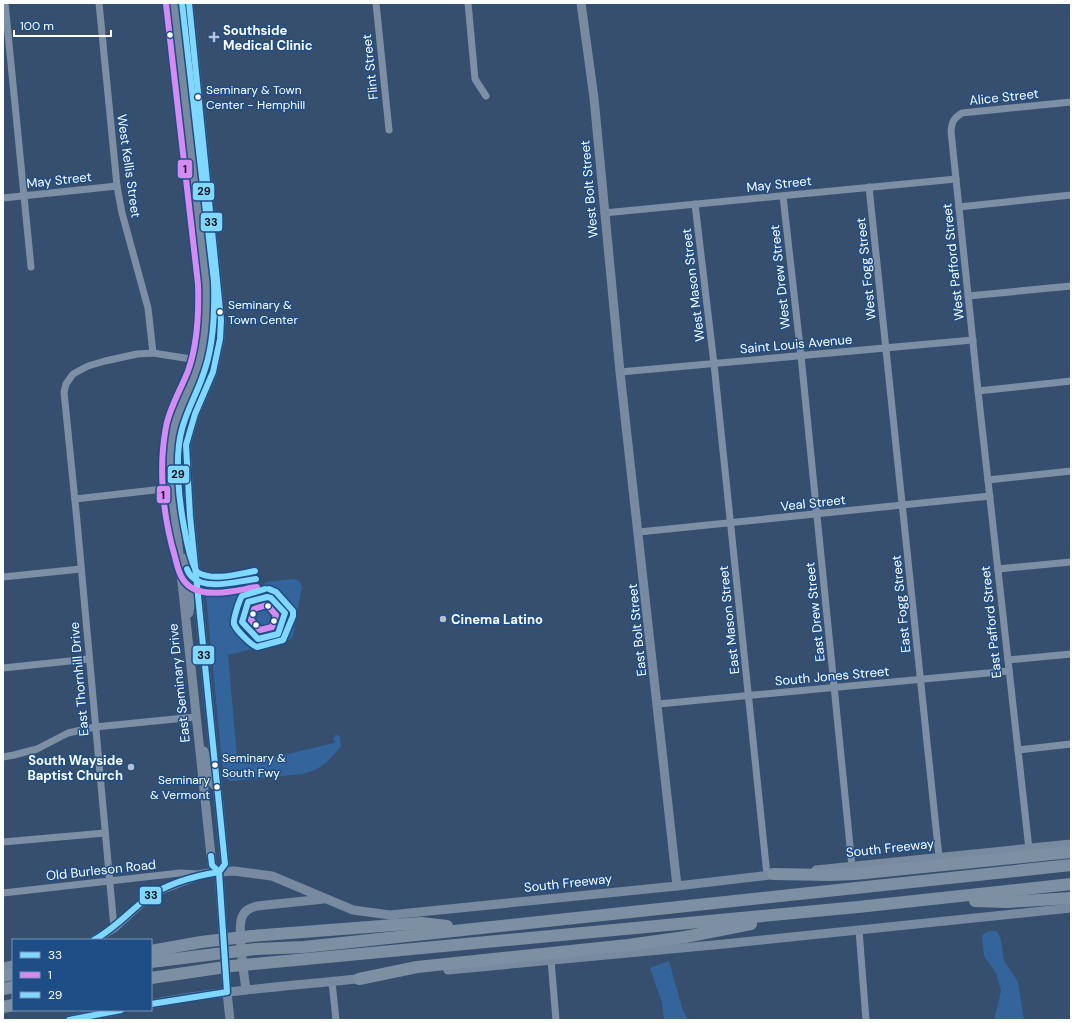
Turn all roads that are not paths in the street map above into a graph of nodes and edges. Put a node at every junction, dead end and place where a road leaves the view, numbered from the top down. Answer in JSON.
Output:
{"nodes":[{"id":1,"x":4,"y":3,"type":"edge"},
{"id":2,"x":99,"y":3,"type":"edge"},
{"id":3,"x":174,"y":3,"type":"edge"},
{"id":4,"x":189,"y":3,"type":"edge"},
{"id":5,"x":376,"y":3,"type":"edge"},
{"id":6,"x":468,"y":3,"type":"edge"},
{"id":7,"x":581,"y":3,"type":"edge"},
{"id":8,"x":183,"y":83,"type":"junction"},
{"id":9,"x":198,"y":85,"type":"junction"},
{"id":10,"x":486,"y":96,"type":"dead end"},
{"id":11,"x":1071,"y":102,"type":"edge"},
{"id":12,"x":389,"y":130,"type":"dead end"},
{"id":13,"x":951,"y":130,"type":"joint"},
{"id":14,"x":956,"y":179,"type":"junction"},
{"id":15,"x":117,"y":186,"type":"junction"},
{"id":16,"x":869,"y":187,"type":"junction"},
{"id":17,"x":24,"y":195,"type":"junction"},
{"id":18,"x":1071,"y":195,"type":"edge"},
{"id":19,"x":783,"y":196,"type":"junction"},
{"id":20,"x":3,"y":198,"type":"edge"},
{"id":21,"x":695,"y":204,"type":"junction"},
{"id":22,"x":959,"y":207,"type":"junction"},
{"id":23,"x":604,"y":213,"type":"junction"},
{"id":24,"x":31,"y":267,"type":"dead end"},
{"id":25,"x":1071,"y":286,"type":"edge"},
{"id":26,"x":968,"y":296,"type":"junction"},
{"id":27,"x":973,"y":340,"type":"junction"},
{"id":28,"x":887,"y":348,"type":"junction"},
{"id":29,"x":153,"y":352,"type":"junction"},
{"id":30,"x":801,"y":356,"type":"junction"},
{"id":31,"x":199,"y":360,"type":"junction"},
{"id":32,"x":216,"y":363,"type":"junction"},
{"id":33,"x":714,"y":364,"type":"junction"},
{"id":34,"x":620,"y":372,"type":"junction"},
{"id":35,"x":1071,"y":381,"type":"edge"},
{"id":36,"x":978,"y":391,"type":"junction"},
{"id":37,"x":1071,"y":471,"type":"edge"},
{"id":38,"x":988,"y":480,"type":"junction"},
{"id":39,"x":172,"y":488,"type":"junction"},
{"id":40,"x":990,"y":496,"type":"junction"},
{"id":41,"x":75,"y":499,"type":"junction"},
{"id":42,"x":903,"y":506,"type":"junction"},
{"id":43,"x":817,"y":514,"type":"junction"},
{"id":44,"x":190,"y":516,"type":"junction"},
{"id":45,"x":731,"y":523,"type":"junction"},
{"id":46,"x":639,"y":532,"type":"junction"},
{"id":47,"x":178,"y":542,"type":"junction"},
{"id":48,"x":1071,"y":562,"type":"edge"},
{"id":49,"x":81,"y":569,"type":"junction"},
{"id":50,"x":998,"y":569,"type":"junction"},
{"id":51,"x":3,"y":577,"type":"edge"},
{"id":52,"x":197,"y":582,"type":"junction"},
{"id":53,"x":187,"y":636,"type":"junction"},
{"id":54,"x":1071,"y":654,"type":"edge"},
{"id":55,"x":90,"y":659,"type":"junction"},
{"id":56,"x":1008,"y":660,"type":"junction"},
{"id":57,"x":3,"y":668,"type":"edge"},
{"id":58,"x":1009,"y":671,"type":"junction"},
{"id":59,"x":920,"y":679,"type":"junction"},
{"id":60,"x":834,"y":688,"type":"junction"},
{"id":61,"x":749,"y":696,"type":"junction"},
{"id":62,"x":658,"y":704,"type":"junction"},
{"id":63,"x":195,"y":717,"type":"junction"},
{"id":64,"x":95,"y":727,"type":"junction"},
{"id":65,"x":198,"y":740,"type":"junction"},
{"id":66,"x":1071,"y":744,"type":"edge"},
{"id":67,"x":1018,"y":750,"type":"junction"},
{"id":68,"x":3,"y":756,"type":"edge"},
{"id":69,"x":217,"y":787,"type":"junction"},
{"id":70,"x":105,"y":833,"type":"junction"},
{"id":71,"x":3,"y":842,"type":"edge"},
{"id":72,"x":1071,"y":844,"type":"edge"},
{"id":73,"x":1029,"y":849,"type":"junction"},
{"id":74,"x":1071,"y":852,"type":"edge"},
{"id":75,"x":939,"y":857,"type":"junction"},
{"id":76,"x":1071,"y":865,"type":"edge"},
{"id":77,"x":852,"y":866,"type":"junction"},
{"id":78,"x":219,"y":872,"type":"junction"},
{"id":79,"x":202,"y":874,"type":"junction"},
{"id":80,"x":770,"y":874,"type":"junction"},
{"id":81,"x":110,"y":880,"type":"junction"},
{"id":82,"x":1071,"y":884,"type":"edge"},
{"id":83,"x":677,"y":886,"type":"junction"},
{"id":84,"x":3,"y":893,"type":"edge"},
{"id":85,"x":1071,"y":898,"type":"edge"},
{"id":86,"x":325,"y":899,"type":"junction"},
{"id":87,"x":932,"y":899,"type":"junction"},
{"id":88,"x":1071,"y":908,"type":"edge"},
{"id":89,"x":825,"y":910,"type":"junction"},
{"id":90,"x":114,"y":928,"type":"junction"},
{"id":91,"x":470,"y":929,"type":"junction"},
{"id":92,"x":859,"y":930,"type":"junction"},
{"id":93,"x":96,"y":939,"type":"edge"},
{"id":94,"x":152,"y":951,"type":"edge"},
{"id":95,"x":551,"y":960,"type":"junction"},
{"id":96,"x":152,"y":962,"type":"edge"},
{"id":97,"x":152,"y":978,"type":"edge"},
{"id":98,"x":359,"y":979,"type":"junction"},
{"id":99,"x":332,"y":982,"type":"junction"},
{"id":100,"x":245,"y":986,"type":"junction"},
{"id":101,"x":227,"y":988,"type":"junction"},
{"id":102,"x":152,"y":1004,"type":"edge"},
{"id":103,"x":116,"y":1011,"type":"edge"},
{"id":104,"x":73,"y":1020,"type":"edge"},
{"id":105,"x":230,"y":1020,"type":"edge"},
{"id":106,"x":336,"y":1020,"type":"edge"},
{"id":107,"x":556,"y":1020,"type":"edge"},
{"id":108,"x":866,"y":1020,"type":"edge"}],
"edges":[{"from":1,"to":17,"type":"street"},
{"from":2,"to":15,"type":"street","name":"West Kellis Street"},
{"from":3,"to":8,"type":"main road","name":"East Seminary Drive"},
{"from":4,"to":9,"type":"main road"},
{"from":5,"to":12,"type":"street","name":"Flint Street"},
{"from":6,"to":10,"type":"street"},
{"from":7,"to":23,"type":"main road","name":"West Bolt Street"},
{"from":8,"to":9,"type":"main road"},
{"from":8,"to":31,"type":"main road","name":"East Seminary Drive"},
{"from":9,"to":32,"type":"main road"},
{"from":11,"to":13,"type":"street","name":"Alice Street"},
{"from":13,"to":14,"type":"street","name":"West Pafford Street"},
{"from":14,"to":16,"type":"street","name":"May Street"},
{"from":14,"to":22,"type":"street","name":"West Pafford Street"},
{"from":15,"to":17,"type":"street","name":"May Street"},
{"from":15,"to":29,"type":"street","name":"West Kellis Street"},
{"from":16,"to":19,"type":"street","name":"May Street"},
{"from":16,"to":28,"type":"street","name":"West Fogg Street"},
{"from":17,"to":20,"type":"street","name":"May Street"},
{"from":17,"to":24,"type":"street"},
{"from":18,"to":22,"type":"street"},
{"from":19,"to":21,"type":"street","name":"May Street"},
{"from":19,"to":30,"type":"street","name":"West Drew Street"},
{"from":21,"to":23,"type":"street","name":"May Street"},
{"from":21,"to":33,"type":"street","name":"West Mason Street"},
{"from":22,"to":26,"type":"street","name":"West Pafford Street"},
{"from":23,"to":34,"type":"main road","name":"West Bolt Street"},
{"from":25,"to":26,"type":"street"},
{"from":26,"to":27,"type":"street","name":"West Pafford Street"},
{"from":27,"to":28,"type":"street","name":"Saint Louis Avenue"},
{"from":27,"to":36,"type":"street","name":"West Pafford Street"},
{"from":28,"to":30,"type":"street","name":"Saint Louis Avenue"},
{"from":28,"to":42,"type":"street","name":"East Fogg Street"},
{"from":29,"to":31,"type":"street"},
{"from":29,"to":41,"type":"street","name":"East Thornhill Drive"},
{"from":30,"to":33,"type":"street","name":"Saint Louis Avenue"},
{"from":30,"to":43,"type":"street","name":"East Drew Street"},
{"from":31,"to":32,"type":"street"},
{"from":31,"to":39,"type":"main road","name":"East Seminary Drive"},
{"from":32,"to":44,"type":"main road"},
{"from":33,"to":34,"type":"street","name":"Saint Louis Avenue"},
{"from":33,"to":45,"type":"street","name":"East Mason Street"},
{"from":34,"to":46,"type":"main road","name":"East Bolt Street"},
{"from":35,"to":36,"type":"street"},
{"from":36,"to":38,"type":"street","name":"East Pafford Street"},
{"from":37,"to":38,"type":"street"},
{"from":38,"to":40,"type":"street","name":"East Pafford Street"},
{"from":39,"to":41,"type":"street"},
{"from":39,"to":44,"type":"main road"},
{"from":39,"to":47,"type":"main road","name":"East Seminary Drive"},
{"from":40,"to":42,"type":"street","name":"Veal Street"},
{"from":40,"to":50,"type":"street","name":"East Pafford Street"},
{"from":41,"to":49,"type":"street","name":"East Thornhill Drive"},
{"from":42,"to":43,"type":"street","name":"Veal Street"},
{"from":42,"to":59,"type":"street","name":"East Fogg Street"},
{"from":43,"to":45,"type":"street","name":"Veal Street"},
{"from":43,"to":60,"type":"street","name":"East Drew Street"},
{"from":44,"to":52,"type":"main road","name":"East Seminary Drive"},
{"from":45,"to":46,"type":"street","name":"Veal Street"},
{"from":45,"to":61,"type":"street","name":"East Mason Street"},
{"from":46,"to":62,"type":"main road","name":"East Bolt Street"},
{"from":47,"to":52,"type":"main road"},
{"from":47,"to":53,"type":"main road","name":"East Seminary Drive"},
{"from":48,"to":50,"type":"street"},
{"from":49,"to":51,"type":"street"},
{"from":49,"to":55,"type":"street","name":"East Thornhill Drive"},
{"from":50,"to":56,"type":"street","name":"East Pafford Street"},
{"from":52,"to":53,"type":"main road"},
{"from":52,"to":69,"type":"main road","name":"East Seminary Drive"},
{"from":53,"to":63,"type":"main road","name":"East Seminary Drive"},
{"from":54,"to":56,"type":"street"},
{"from":55,"to":57,"type":"street"},
{"from":55,"to":64,"type":"street","name":"East Thornhill Drive"},
{"from":56,"to":58,"type":"street","name":"East Pafford Street"},
{"from":58,"to":59,"type":"street","name":"South Jones Street"},
{"from":58,"to":67,"type":"street","name":"East Pafford Street"},
{"from":59,"to":60,"type":"street","name":"South Jones Street"},
{"from":59,"to":75,"type":"street","name":"East Fogg Street"},
{"from":60,"to":61,"type":"street","name":"South Jones Street"},
{"from":60,"to":77,"type":"street","name":"East Drew Street"},
{"from":61,"to":62,"type":"street","name":"South Jones Street"},
{"from":61,"to":80,"type":"street","name":"East Mason Street"},
{"from":62,"to":83,"type":"main road","name":"East Bolt Street"},
{"from":63,"to":64,"type":"street"},
{"from":63,"to":65,"type":"main road","name":"East Seminary Drive"},
{"from":64,"to":68,"type":"street"},
{"from":64,"to":70,"type":"street","name":"East Thornhill Drive"},
{"from":65,"to":69,"type":"main road"},
{"from":65,"to":78,"type":"main road","name":"East Seminary Drive"},
{"from":66,"to":67,"type":"street"},
{"from":67,"to":73,"type":"street","name":"East Pafford Street"},
{"from":69,"to":78,"type":"main road","name":"East Seminary Drive"},
{"from":70,"to":71,"type":"street"},
{"from":70,"to":81,"type":"street","name":"East Thornhill Drive"},
{"from":72,"to":73,"type":"main road","name":"South Freeway"},
{"from":73,"to":75,"type":"main road","name":"South Freeway"},
{"from":74,"to":80,"type":"highway"},
{"from":75,"to":77,"type":"main road","name":"South Freeway"},
{"from":76,"to":91,"type":"highway"},
{"from":77,"to":80,"type":"main road","name":"South Freeway"},
{"from":78,"to":79,"type":"main road","name":"South Freeway"},
{"from":78,"to":86,"type":"main road","name":"South Freeway"},
{"from":78,"to":101,"type":"main road","name":"East Seminary Drive"},
{"from":79,"to":81,"type":"street","name":"Old Burleson Road"},
{"from":79,"to":90,"type":"main road","name":"South Freeway"},
{"from":80,"to":83,"type":"main road","name":"South Freeway"},
{"from":81,"to":84,"type":"street","name":"Old Burleson Road"},
{"from":81,"to":90,"type":"street","name":"East Thornhill Drive"},
{"from":82,"to":87,"type":"highway"},
{"from":83,"to":86,"type":"main road","name":"South Freeway"},
{"from":85,"to":87,"type":"highway"},
{"from":86,"to":100,"type":"main road"},
{"from":87,"to":89,"type":"highway"},
{"from":88,"to":92,"type":"main road"},
{"from":89,"to":97,"type":"highway"},
{"from":89,"to":98,"type":"highway"},
{"from":90,"to":93,"type":"main road","name":"South Freeway"},
{"from":91,"to":94,"type":"highway"},
{"from":91,"to":96,"type":"highway"},
{"from":92,"to":95,"type":"main road"},
{"from":92,"to":108,"type":"street"},
{"from":95,"to":98,"type":"main road"},
{"from":95,"to":107,"type":"street"},
{"from":98,"to":99,"type":"main road"},
{"from":99,"to":100,"type":"main road"},
{"from":99,"to":106,"type":"street"},
{"from":100,"to":101,"type":"main road"},
{"from":101,"to":102,"type":"main road"},
{"from":101,"to":105,"type":"main road","name":"East Seminary Drive"},
{"from":103,"to":104,"type":"main road"}]}
